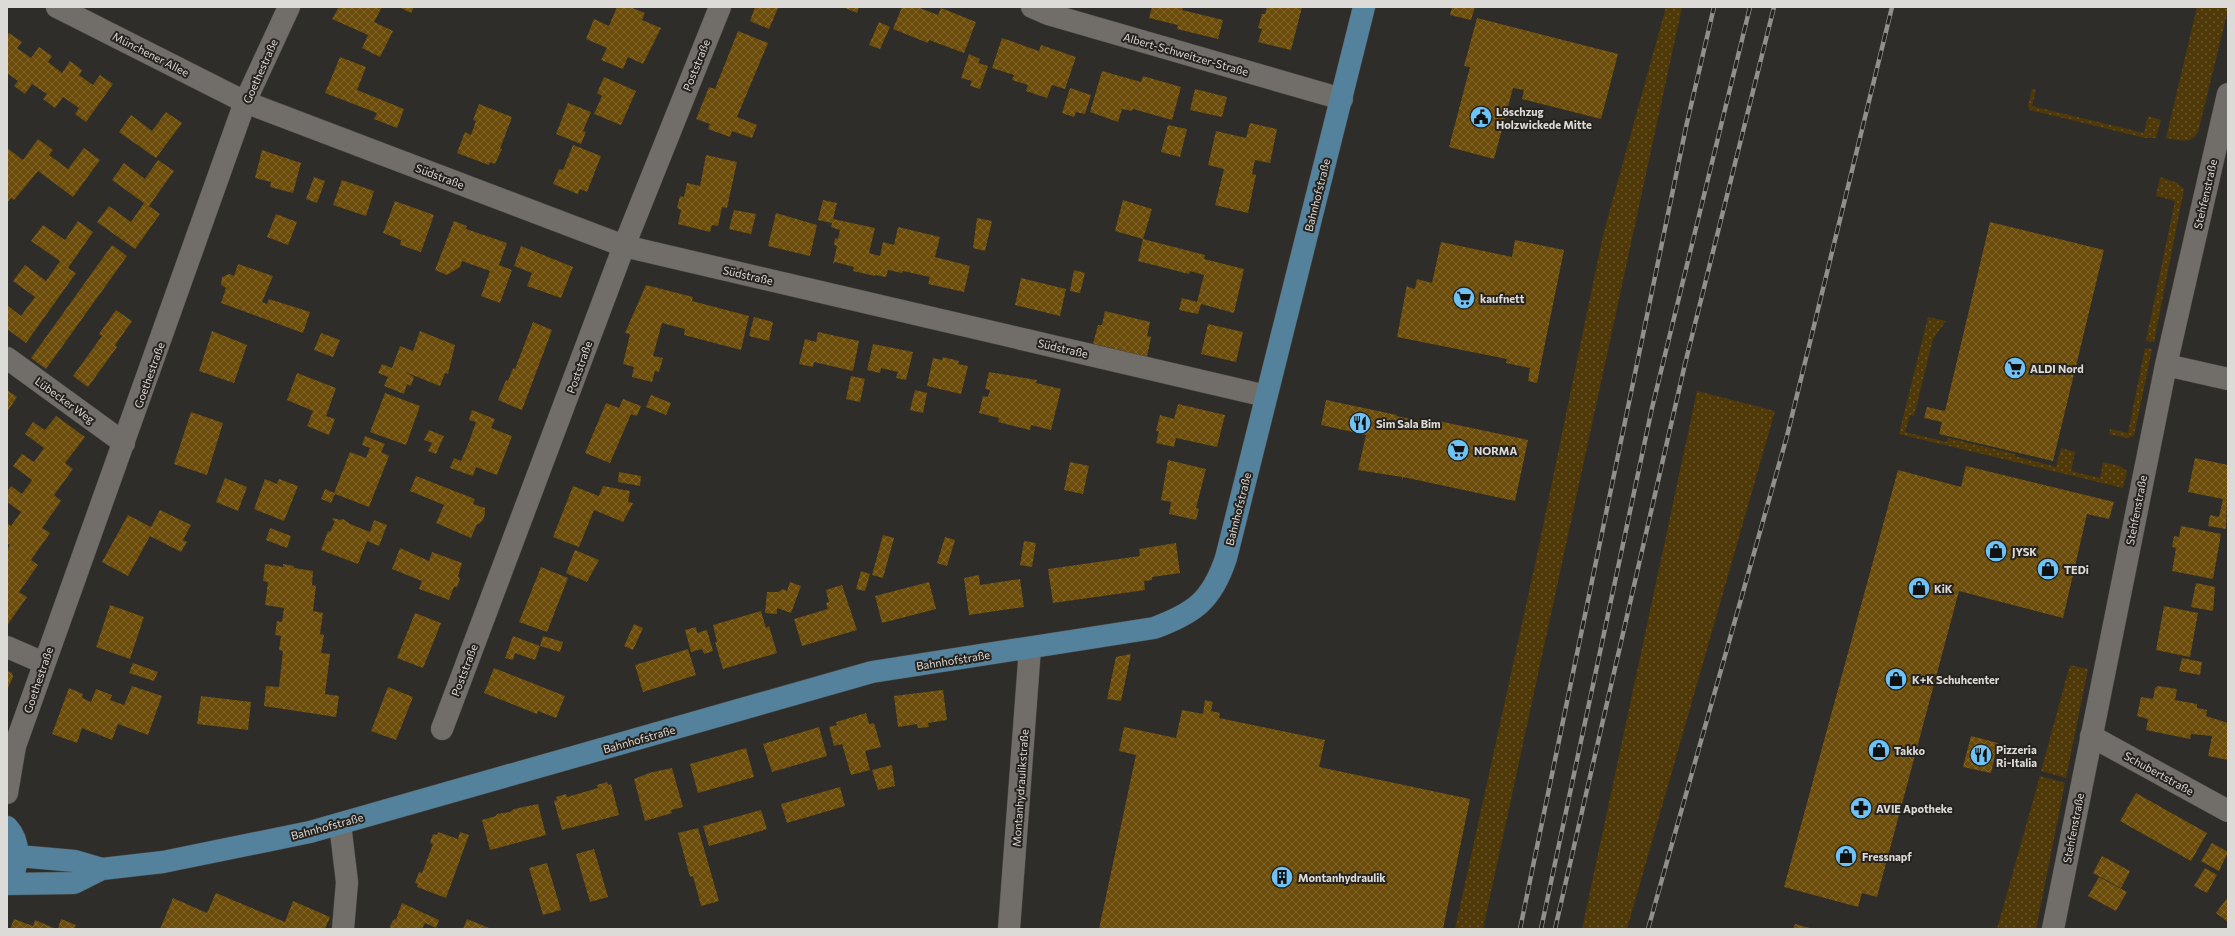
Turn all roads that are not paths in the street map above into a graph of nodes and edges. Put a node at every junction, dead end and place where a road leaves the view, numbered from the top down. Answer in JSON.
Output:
{"nodes":[{"id":1,"x":57,"y":7,"type":"edge"},
{"id":2,"x":289,"y":7,"type":"edge"},
{"id":3,"x":720,"y":7,"type":"edge"},
{"id":4,"x":1364,"y":7,"type":"edge"},
{"id":5,"x":1043,"y":9,"type":"edge"},
{"id":6,"x":2228,"y":94,"type":"edge"},
{"id":7,"x":1342,"y":99,"type":"junction"},
{"id":8,"x":245,"y":102,"type":"junction"},
{"id":9,"x":624,"y":246,"type":"junction"},
{"id":10,"x":7,"y":358,"type":"edge"},
{"id":11,"x":2166,"y":365,"type":"junction"},
{"id":12,"x":2228,"y":379,"type":"edge"},
{"id":13,"x":1266,"y":396,"type":"junction"},
{"id":14,"x":124,"y":443,"type":"junction"},
{"id":15,"x":7,"y":647,"type":"edge"},
{"id":16,"x":1030,"y":648,"type":"junction"},
{"id":17,"x":44,"y":663,"type":"junction"},
{"id":18,"x":442,"y":729,"type":"dead end"},
{"id":19,"x":2091,"y":736,"type":"junction"},
{"id":20,"x":11,"y":753,"type":"edge"},
{"id":21,"x":7,"y":793,"type":"edge"},
{"id":22,"x":2228,"y":811,"type":"edge"},
{"id":23,"x":340,"y":824,"type":"junction"},
{"id":24,"x":7,"y":827,"type":"edge"},
{"id":25,"x":18,"y":856,"type":"junction"},
{"id":26,"x":102,"y":869,"type":"junction"},
{"id":27,"x":7,"y":883,"type":"edge"},
{"id":28,"x":343,"y":929,"type":"edge"},
{"id":29,"x":1009,"y":929,"type":"edge"},
{"id":30,"x":2054,"y":929,"type":"edge"}],
"edges":[{"from":1,"to":8,"type":"street","name":"Münchener Allee"},
{"from":2,"to":8,"type":"street","name":"Goethestraße"},
{"from":3,"to":9,"type":"street","name":"Poststraße"},
{"from":4,"to":7,"type":"main road","name":"Bahnhofstraße"},
{"from":5,"to":7,"type":"street","name":"Albert-Schweitzer-Straße"},
{"from":6,"to":11,"type":"street","name":"Stehfenstraße"},
{"from":7,"to":13,"type":"main road","name":"Bahnhofstraße"},
{"from":8,"to":9,"type":"street","name":"Südstraße"},
{"from":8,"to":14,"type":"street","name":"Goethestraße"},
{"from":9,"to":13,"type":"street","name":"Südstraße"},
{"from":9,"to":18,"type":"street","name":"Poststraße"},
{"from":10,"to":14,"type":"street","name":"Lübecker Weg"},
{"from":11,"to":12,"type":"street"},
{"from":11,"to":19,"type":"street","name":"Stehfenstraße"},
{"from":13,"to":16,"type":"main road","name":"Bahnhofstraße"},
{"from":14,"to":17,"type":"street","name":"Goethestraße"},
{"from":15,"to":17,"type":"street"},
{"from":16,"to":23,"type":"main road","name":"Bahnhofstraße"},
{"from":16,"to":29,"type":"street","name":"Montanhydraulikstraße"},
{"from":17,"to":20,"type":"street","name":"Goethestraße"},
{"from":19,"to":22,"type":"street","name":"Schubertstraße"},
{"from":19,"to":30,"type":"street","name":"Stehfenstraße"},
{"from":20,"to":21,"type":"street","name":"Goethestraße"},
{"from":23,"to":26,"type":"main road","name":"Bahnhofstraße"},
{"from":23,"to":28,"type":"street"},
{"from":24,"to":25,"type":"main road"},
{"from":25,"to":26,"type":"main road","name":"Bahnhofstraße"},
{"from":25,"to":27,"type":"main road"},
{"from":26,"to":27,"type":"main road","name":"Bahnhofstraße"}]}
